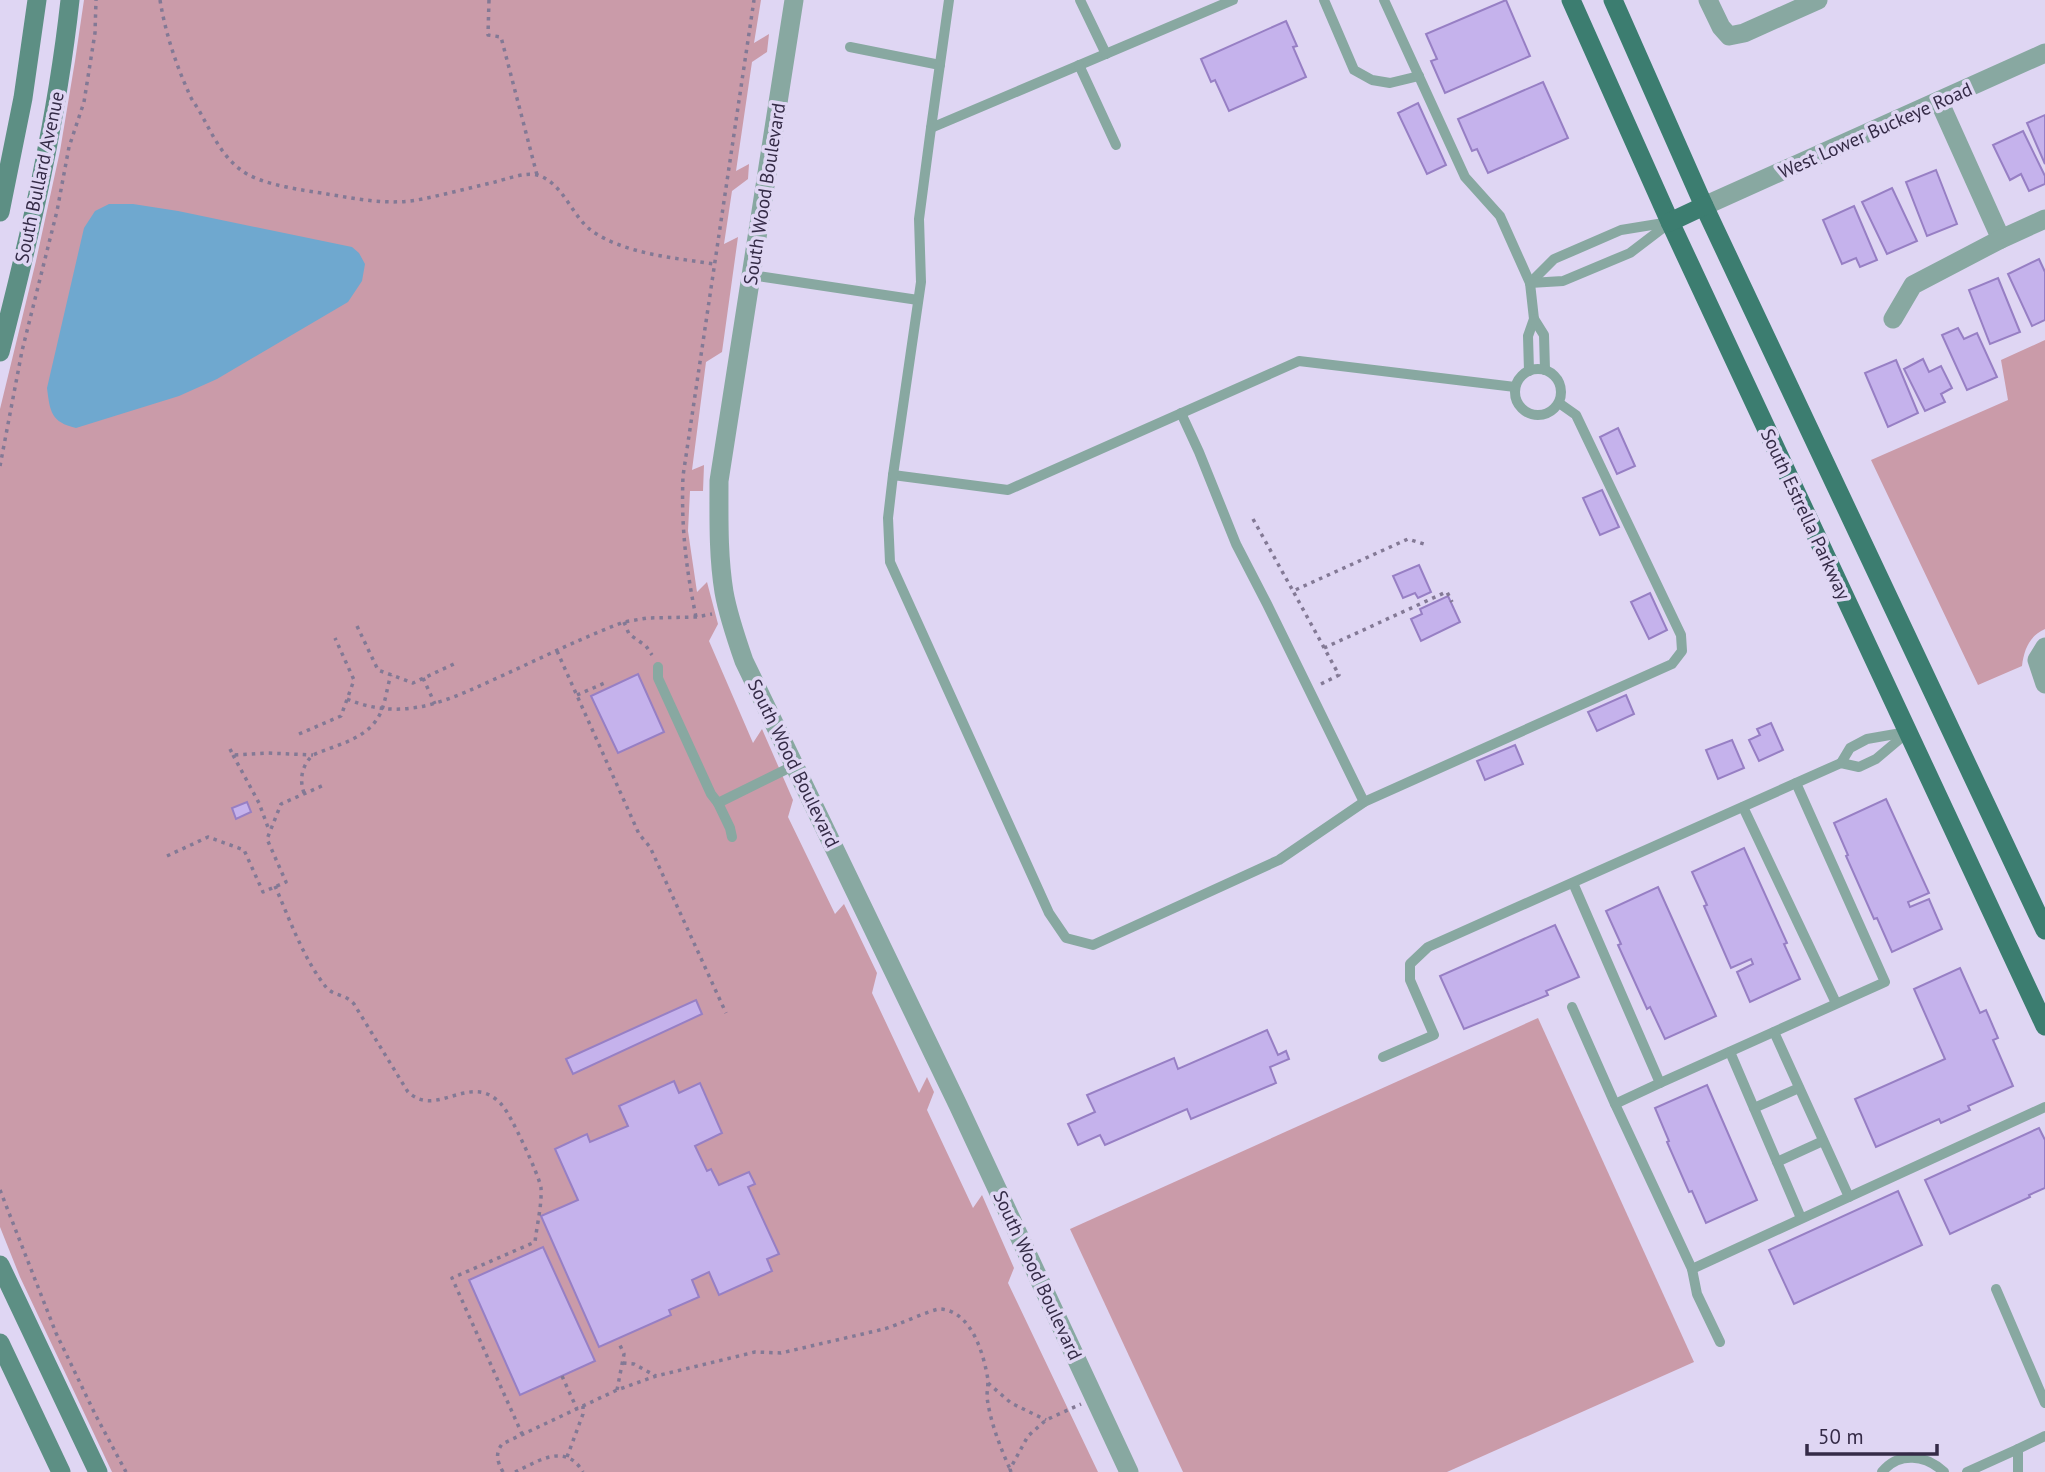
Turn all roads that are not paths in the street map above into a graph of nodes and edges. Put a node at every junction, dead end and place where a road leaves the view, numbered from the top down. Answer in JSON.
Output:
{"nodes":[{"id":1,"x":37,"y":0,"type":"edge"},
{"id":2,"x":70,"y":0,"type":"edge"},
{"id":3,"x":794,"y":0,"type":"edge"},
{"id":4,"x":949,"y":0,"type":"edge"},
{"id":5,"x":1080,"y":0,"type":"edge"},
{"id":6,"x":1233,"y":0,"type":"edge"},
{"id":7,"x":1324,"y":0,"type":"edge"},
{"id":8,"x":1384,"y":0,"type":"edge"},
{"id":9,"x":1571,"y":0,"type":"edge"},
{"id":10,"x":1613,"y":0,"type":"edge"},
{"id":11,"x":1708,"y":0,"type":"edge"},
{"id":12,"x":1818,"y":0,"type":"edge"},
{"id":13,"x":850,"y":47,"type":"dead end"},
{"id":14,"x":2045,"y":53,"type":"edge"},
{"id":15,"x":1106,"y":54,"type":"junction"},
{"id":16,"x":940,"y":65,"type":"junction"},
{"id":17,"x":1079,"y":65,"type":"junction"},
{"id":18,"x":1419,"y":76,"type":"junction"},
{"id":19,"x":1939,"y":102,"type":"junction"},
{"id":20,"x":931,"y":128,"type":"junction"},
{"id":21,"x":1116,"y":145,"type":"dead end"},
{"id":22,"x":1704,"y":206,"type":"junction"},
{"id":23,"x":0,"y":212,"type":"edge"},
{"id":24,"x":2045,"y":219,"type":"edge"},
{"id":25,"x":1670,"y":222,"type":"junction"},
{"id":26,"x":2001,"y":239,"type":"junction"},
{"id":27,"x":751,"y":275,"type":"junction"},
{"id":28,"x":1530,"y":283,"type":"junction"},
{"id":29,"x":918,"y":300,"type":"junction"},
{"id":30,"x":1534,"y":319,"type":"junction"},
{"id":31,"x":1893,"y":319,"type":"dead end"},
{"id":32,"x":0,"y":352,"type":"edge"},
{"id":33,"x":1529,"y":370,"type":"junction"},
{"id":34,"x":1545,"y":370,"type":"junction"},
{"id":35,"x":1515,"y":387,"type":"junction"},
{"id":36,"x":1559,"y":403,"type":"junction"},
{"id":37,"x":1181,"y":414,"type":"junction"},
{"id":38,"x":893,"y":475,"type":"junction"},
{"id":39,"x":2041,"y":654,"type":"edge"},
{"id":40,"x":658,"y":667,"type":"road end"},
{"id":41,"x":2045,"y":684,"type":"edge"},
{"id":42,"x":1908,"y":732,"type":"junction"},
{"id":43,"x":1841,"y":763,"type":"junction"},
{"id":44,"x":795,"y":765,"type":"junction"},
{"id":45,"x":1796,"y":783,"type":"junction"},
{"id":46,"x":1364,"y":802,"type":"junction"},
{"id":47,"x":718,"y":803,"type":"junction"},
{"id":48,"x":1743,"y":807,"type":"junction"},
{"id":49,"x":732,"y":837,"type":"dead end"},
{"id":50,"x":1573,"y":883,"type":"junction"},
{"id":51,"x":2045,"y":930,"type":"edge"},
{"id":52,"x":1836,"y":1003,"type":"junction"},
{"id":53,"x":1572,"y":1007,"type":"dead end"},
{"id":54,"x":2045,"y":1026,"type":"edge"},
{"id":55,"x":1773,"y":1032,"type":"junction"},
{"id":56,"x":1730,"y":1052,"type":"junction"},
{"id":57,"x":1383,"y":1057,"type":"dead end"},
{"id":58,"x":1660,"y":1083,"type":"junction"},
{"id":59,"x":1799,"y":1088,"type":"junction"},
{"id":60,"x":1615,"y":1104,"type":"junction"},
{"id":61,"x":2045,"y":1107,"type":"edge"},
{"id":62,"x":1754,"y":1108,"type":"junction"},
{"id":63,"x":1823,"y":1141,"type":"junction"},
{"id":64,"x":1777,"y":1162,"type":"junction"},
{"id":65,"x":1849,"y":1197,"type":"junction"},
{"id":66,"x":1801,"y":1218,"type":"junction"},
{"id":67,"x":0,"y":1265,"type":"edge"},
{"id":68,"x":1692,"y":1269,"type":"junction"},
{"id":69,"x":1996,"y":1289,"type":"dead end"},
{"id":70,"x":1720,"y":1342,"type":"dead end"},
{"id":71,"x":0,"y":1343,"type":"edge"},
{"id":72,"x":2045,"y":1403,"type":"edge"},
{"id":73,"x":2045,"y":1436,"type":"edge"},
{"id":74,"x":2018,"y":1449,"type":"junction"},
{"id":75,"x":61,"y":1472,"type":"edge"},
{"id":76,"x":98,"y":1472,"type":"edge"},
{"id":77,"x":1129,"y":1472,"type":"edge"},
{"id":78,"x":1882,"y":1472,"type":"edge"},
{"id":79,"x":1944,"y":1472,"type":"edge"},
{"id":80,"x":1968,"y":1472,"type":"edge"},
{"id":81,"x":2018,"y":1472,"type":"edge"}],
"edges":[{"from":1,"to":23,"type":"main road","name":"South Bullard Avenue"},
{"from":2,"to":32,"type":"main road","name":"South Bullard Avenue"},
{"from":3,"to":27,"type":"street","name":"South Wood Boulevard"},
{"from":4,"to":16,"type":"lane"},
{"from":5,"to":15,"type":"lane"},
{"from":6,"to":15,"type":"lane"},
{"from":7,"to":18,"type":"lane"},
{"from":8,"to":18,"type":"lane"},
{"from":9,"to":25,"type":"main road","name":"South Estrella Parkway"},
{"from":10,"to":22,"type":"main road","name":"South Estrella Parkway"},
{"from":11,"to":12,"type":"street"},
{"from":13,"to":16,"type":"lane"},
{"from":14,"to":19,"type":"street","name":"West Lower Buckeye Road"},
{"from":15,"to":17,"type":"lane"},
{"from":16,"to":20,"type":"lane"},
{"from":17,"to":20,"type":"lane"},
{"from":17,"to":21,"type":"lane"},
{"from":18,"to":28,"type":"lane"},
{"from":19,"to":22,"type":"street","name":"West Lower Buckeye Road"},
{"from":19,"to":26,"type":"street"},
{"from":20,"to":29,"type":"lane"},
{"from":22,"to":25,"type":"main road"},
{"from":22,"to":51,"type":"main road","name":"South Estrella Parkway"},
{"from":24,"to":26,"type":"street"},
{"from":25,"to":28,"type":"lane"},
{"from":25,"to":28,"type":"lane"},
{"from":25,"to":42,"type":"main road","name":"South Estrella Parkway"},
{"from":26,"to":31,"type":"street"},
{"from":27,"to":29,"type":"lane"},
{"from":27,"to":44,"type":"street","name":"South Wood Boulevard"},
{"from":28,"to":30,"type":"lane"},
{"from":29,"to":38,"type":"lane"},
{"from":30,"to":33,"type":"lane"},
{"from":30,"to":34,"type":"lane"},
{"from":33,"to":34,"type":"lane"},
{"from":33,"to":35,"type":"lane"},
{"from":34,"to":36,"type":"lane"},
{"from":35,"to":36,"type":"lane"},
{"from":35,"to":37,"type":"lane"},
{"from":36,"to":46,"type":"lane"},
{"from":37,"to":38,"type":"lane"},
{"from":37,"to":46,"type":"lane"},
{"from":38,"to":46,"type":"lane"},
{"from":39,"to":41,"type":"street"},
{"from":40,"to":47,"type":"lane"},
{"from":42,"to":43,"type":"lane"},
{"from":42,"to":43,"type":"lane"},
{"from":42,"to":54,"type":"main road","name":"South Estrella Parkway"},
{"from":43,"to":45,"type":"lane"},
{"from":44,"to":47,"type":"lane"},
{"from":44,"to":77,"type":"street","name":"South Wood Boulevard"},
{"from":45,"to":48,"type":"lane"},
{"from":45,"to":52,"type":"lane"},
{"from":47,"to":49,"type":"lane"},
{"from":48,"to":50,"type":"lane"},
{"from":48,"to":52,"type":"lane"},
{"from":50,"to":57,"type":"lane"},
{"from":50,"to":58,"type":"lane"},
{"from":52,"to":55,"type":"lane"},
{"from":53,"to":60,"type":"lane"},
{"from":55,"to":56,"type":"lane"},
{"from":55,"to":59,"type":"lane"},
{"from":56,"to":58,"type":"lane"},
{"from":56,"to":62,"type":"lane"},
{"from":58,"to":60,"type":"lane"},
{"from":59,"to":62,"type":"lane"},
{"from":59,"to":63,"type":"lane"},
{"from":60,"to":68,"type":"lane"},
{"from":61,"to":65,"type":"lane"},
{"from":62,"to":64,"type":"lane"},
{"from":63,"to":64,"type":"lane"},
{"from":63,"to":65,"type":"lane"},
{"from":64,"to":66,"type":"lane"},
{"from":65,"to":66,"type":"lane"},
{"from":66,"to":68,"type":"lane"},
{"from":67,"to":76,"type":"main road"},
{"from":68,"to":70,"type":"lane"},
{"from":69,"to":72,"type":"lane"},
{"from":71,"to":75,"type":"main road"},
{"from":73,"to":74,"type":"lane"},
{"from":74,"to":80,"type":"lane"},
{"from":74,"to":81,"type":"lane"},
{"from":78,"to":79,"type":"lane"}]}
